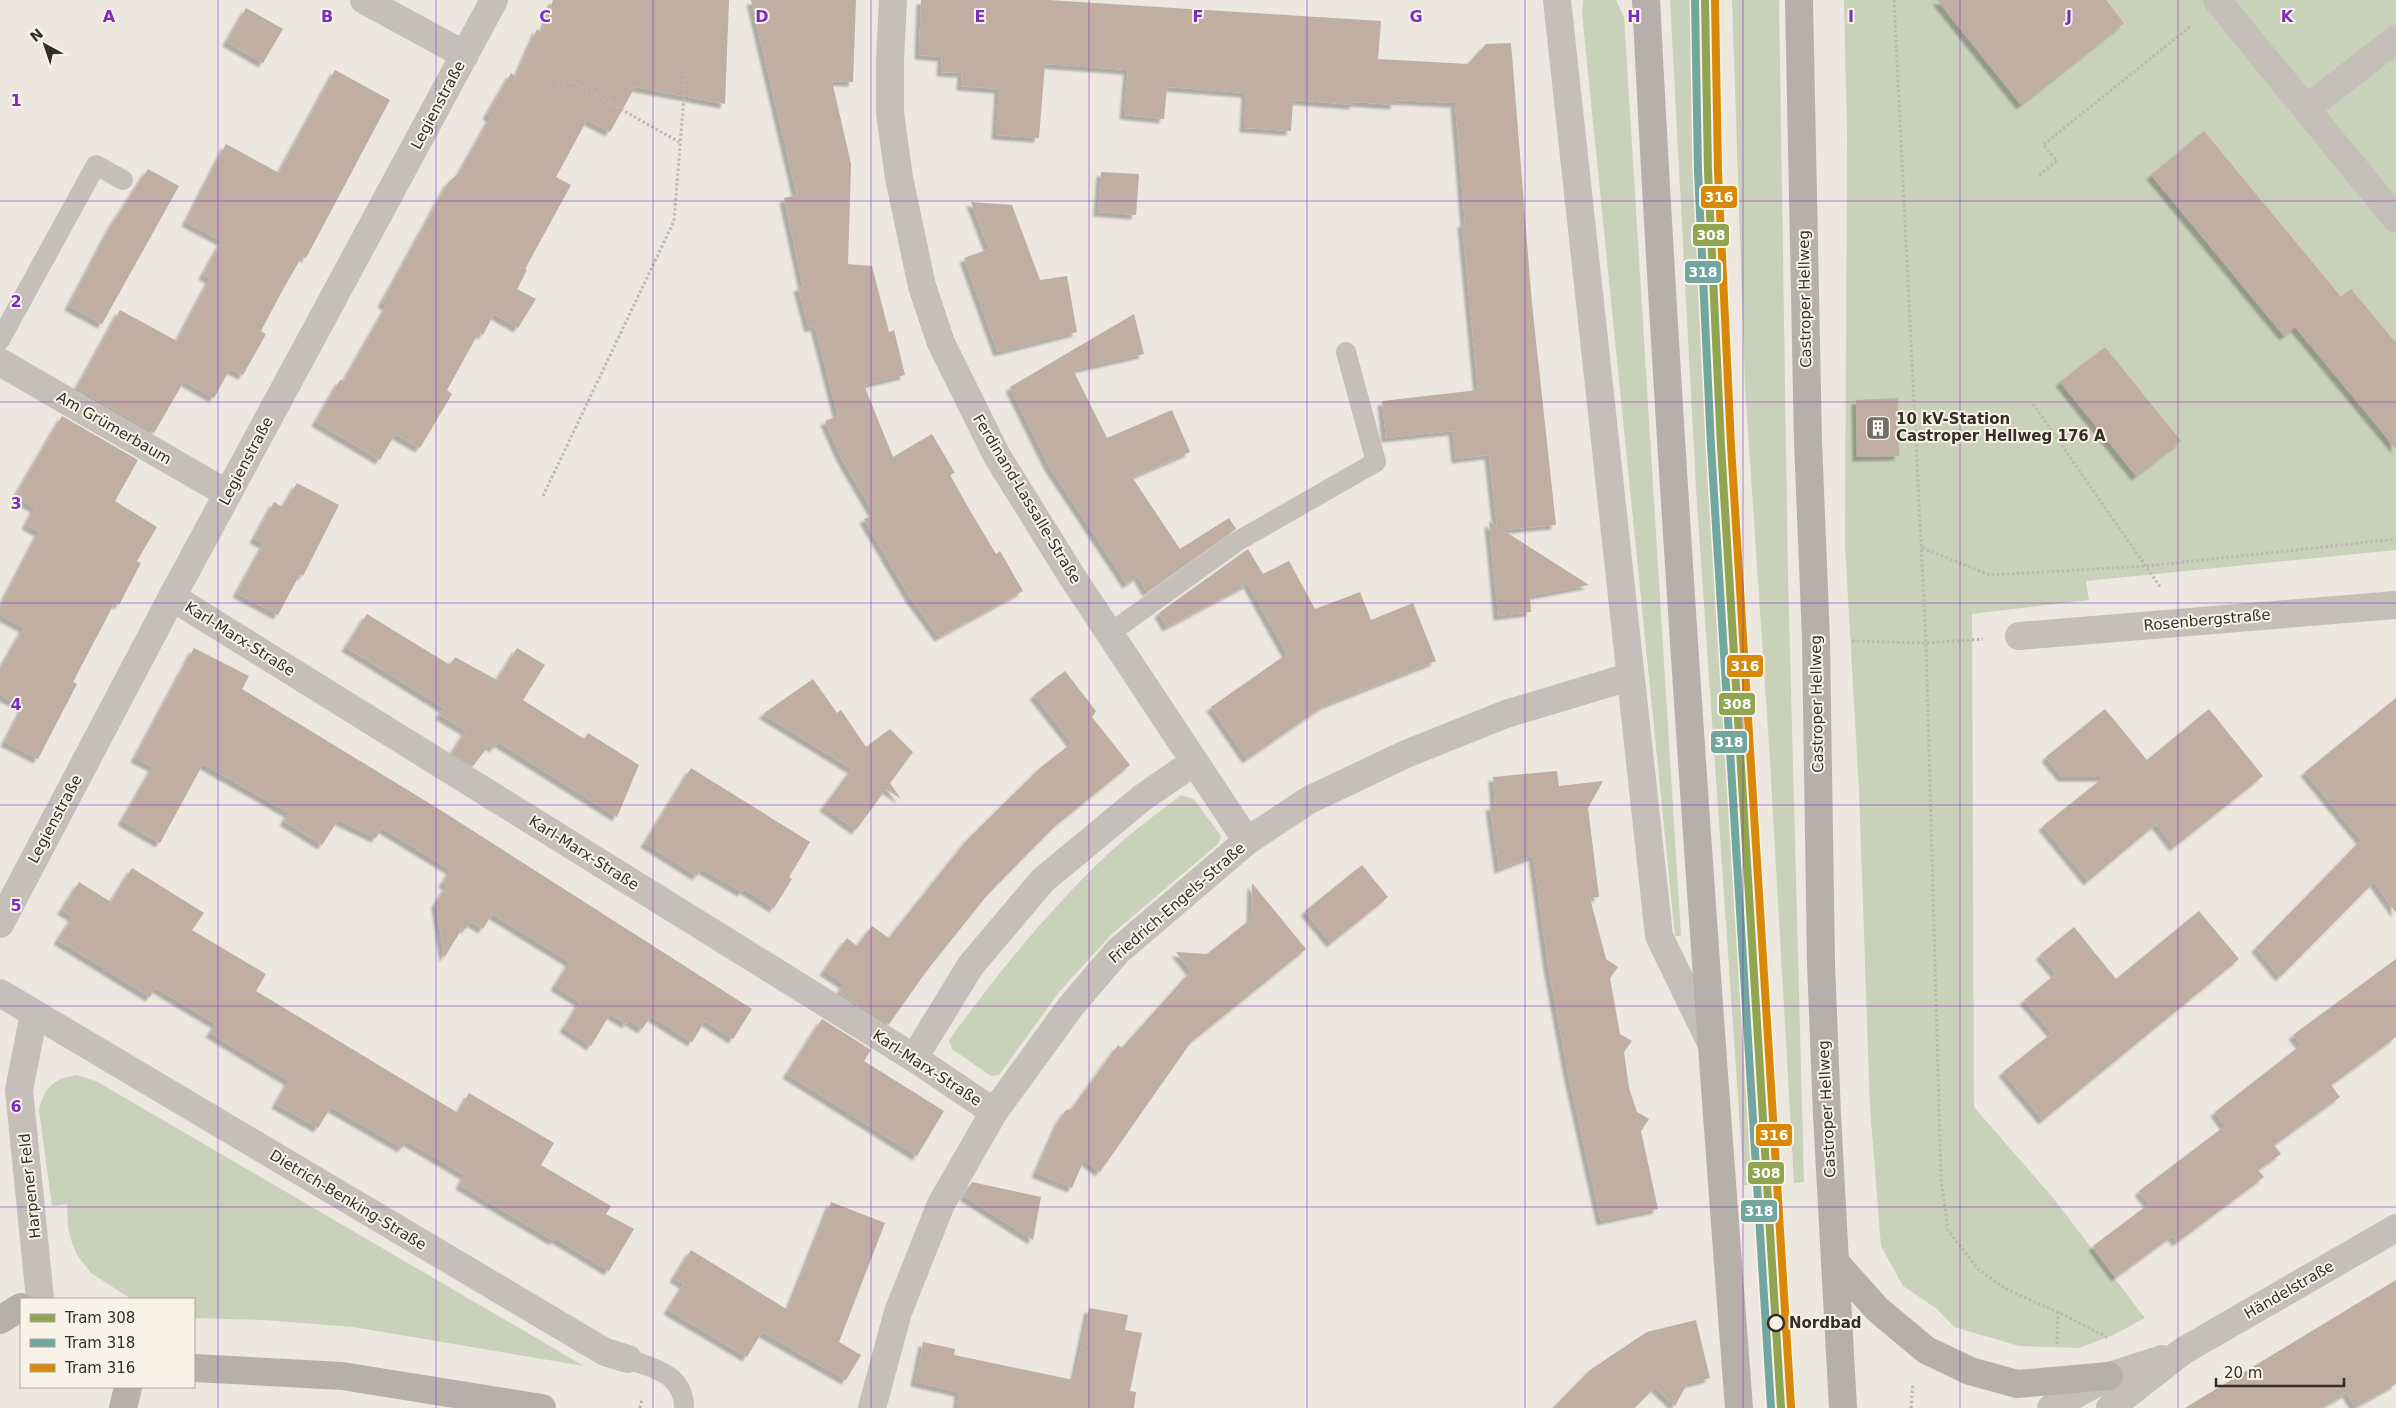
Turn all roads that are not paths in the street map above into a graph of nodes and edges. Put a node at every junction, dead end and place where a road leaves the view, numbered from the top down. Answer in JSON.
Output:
{"nodes":[{"id":1,"x":364,"y":0,"type":"edge"},
{"id":2,"x":494,"y":0,"type":"edge"},
{"id":3,"x":893,"y":0,"type":"edge"},
{"id":4,"x":1557,"y":0,"type":"edge"},
{"id":5,"x":1646,"y":0,"type":"edge"},
{"id":6,"x":1800,"y":0,"type":"edge"},
{"id":7,"x":2218,"y":2,"type":"edge"},
{"id":8,"x":2396,"y":39,"type":"edge"},
{"id":9,"x":465,"y":55,"type":"junction"},
{"id":10,"x":2306,"y":109,"type":"junction"},
{"id":11,"x":123,"y":180,"type":"dead end"},
{"id":12,"x":2396,"y":219,"type":"edge"},
{"id":13,"x":0,"y":340,"type":"edge"},
{"id":14,"x":1346,"y":352,"type":"dead end"},
{"id":15,"x":0,"y":362,"type":"edge"},
{"id":16,"x":228,"y":494,"type":"junction"},
{"id":17,"x":172,"y":597,"type":"junction"},
{"id":18,"x":2396,"y":605,"type":"edge"},
{"id":19,"x":1110,"y":633,"type":"junction"},
{"id":20,"x":2019,"y":636,"type":"road end"},
{"id":21,"x":1629,"y":678,"type":"junction"},
{"id":22,"x":1194,"y":762,"type":"junction"},
{"id":23,"x":1247,"y":841,"type":"junction"},
{"id":24,"x":0,"y":924,"type":"edge"},
{"id":25,"x":0,"y":993,"type":"edge"},
{"id":26,"x":34,"y":1014,"type":"junction"},
{"id":27,"x":1711,"y":1043,"type":"junction"},
{"id":28,"x":914,"y":1058,"type":"junction"},
{"id":29,"x":994,"y":1112,"type":"junction"},
{"id":30,"x":2396,"y":1228,"type":"edge"},
{"id":31,"x":1835,"y":1262,"type":"junction"},
{"id":32,"x":40,"y":1298,"type":"edge"},
{"id":33,"x":20,"y":1308,"type":"edge"},
{"id":34,"x":0,"y":1320,"type":"edge"},
{"id":35,"x":2183,"y":1352,"type":"junction"},
{"id":36,"x":628,"y":1359,"type":"joint"},
{"id":37,"x":195,"y":1368,"type":"edge"},
{"id":38,"x":2109,"y":1376,"type":"junction"},
{"id":39,"x":128,"y":1388,"type":"edge"},
{"id":40,"x":123,"y":1408,"type":"edge"},
{"id":41,"x":542,"y":1408,"type":"edge"},
{"id":42,"x":684,"y":1408,"type":"edge"},
{"id":43,"x":872,"y":1408,"type":"edge"},
{"id":44,"x":1739,"y":1408,"type":"edge"},
{"id":45,"x":1843,"y":1408,"type":"edge"},
{"id":46,"x":2051,"y":1408,"type":"edge"},
{"id":47,"x":2110,"y":1408,"type":"edge"}],
"edges":[{"from":1,"to":9,"type":"street"},
{"from":2,"to":9,"type":"street","name":"Legienstraße"},
{"from":3,"to":19,"type":"street","name":"Ferdinand-Lassalle-Straße"},
{"from":4,"to":21,"type":"street"},
{"from":5,"to":27,"type":"main road"},
{"from":6,"to":31,"type":"main road","name":"Castroper Hellweg"},
{"from":7,"to":10,"type":"street"},
{"from":8,"to":10,"type":"street"},
{"from":9,"to":16,"type":"street","name":"Legienstraße"},
{"from":10,"to":12,"type":"street"},
{"from":11,"to":13,"type":"lane"},
{"from":14,"to":19,"type":"lane"},
{"from":15,"to":16,"type":"street","name":"Am Grümerbaum"},
{"from":16,"to":17,"type":"street","name":"Legienstraße"},
{"from":17,"to":24,"type":"street","name":"Legienstraße"},
{"from":17,"to":28,"type":"street","name":"Karl-Marx-Straße"},
{"from":18,"to":20,"type":"street","name":"Rosenbergstraße"},
{"from":19,"to":22,"type":"street","name":"Ferdinand-Lassalle-Straße"},
{"from":21,"to":23,"type":"street","name":"Friedrich-Engels-Straße"},
{"from":21,"to":27,"type":"street"},
{"from":22,"to":23,"type":"street","name":"Ferdinand-Lassalle-Straße"},
{"from":22,"to":28,"type":"street"},
{"from":23,"to":29,"type":"street","name":"Friedrich-Engels-Straße"},
{"from":25,"to":26,"type":"street","name":"Dietrich-Benking-Straße"},
{"from":26,"to":32,"type":"street","name":"Harpener Feld"},
{"from":26,"to":36,"type":"street","name":"Dietrich-Benking-Straße"},
{"from":27,"to":44,"type":"main road"},
{"from":28,"to":29,"type":"street","name":"Karl-Marx-Straße"},
{"from":29,"to":43,"type":"street","name":"Friedrich-Engels-Straße"},
{"from":30,"to":35,"type":"street","name":"Händelstraße"},
{"from":31,"to":38,"type":"main road","name":"Händelstraße"},
{"from":31,"to":45,"type":"main road","name":"Castroper Hellweg"},
{"from":33,"to":34,"type":"main road"},
{"from":35,"to":38,"type":"street","name":"Händelstraße"},
{"from":35,"to":47,"type":"street","name":"Händelstraße"},
{"from":36,"to":42,"type":"lane","name":"Dietrich-Benking-Straße"},
{"from":37,"to":41,"type":"main road"},
{"from":38,"to":46,"type":"street","name":"Händelstraße"},
{"from":39,"to":40,"type":"main road"}]}
